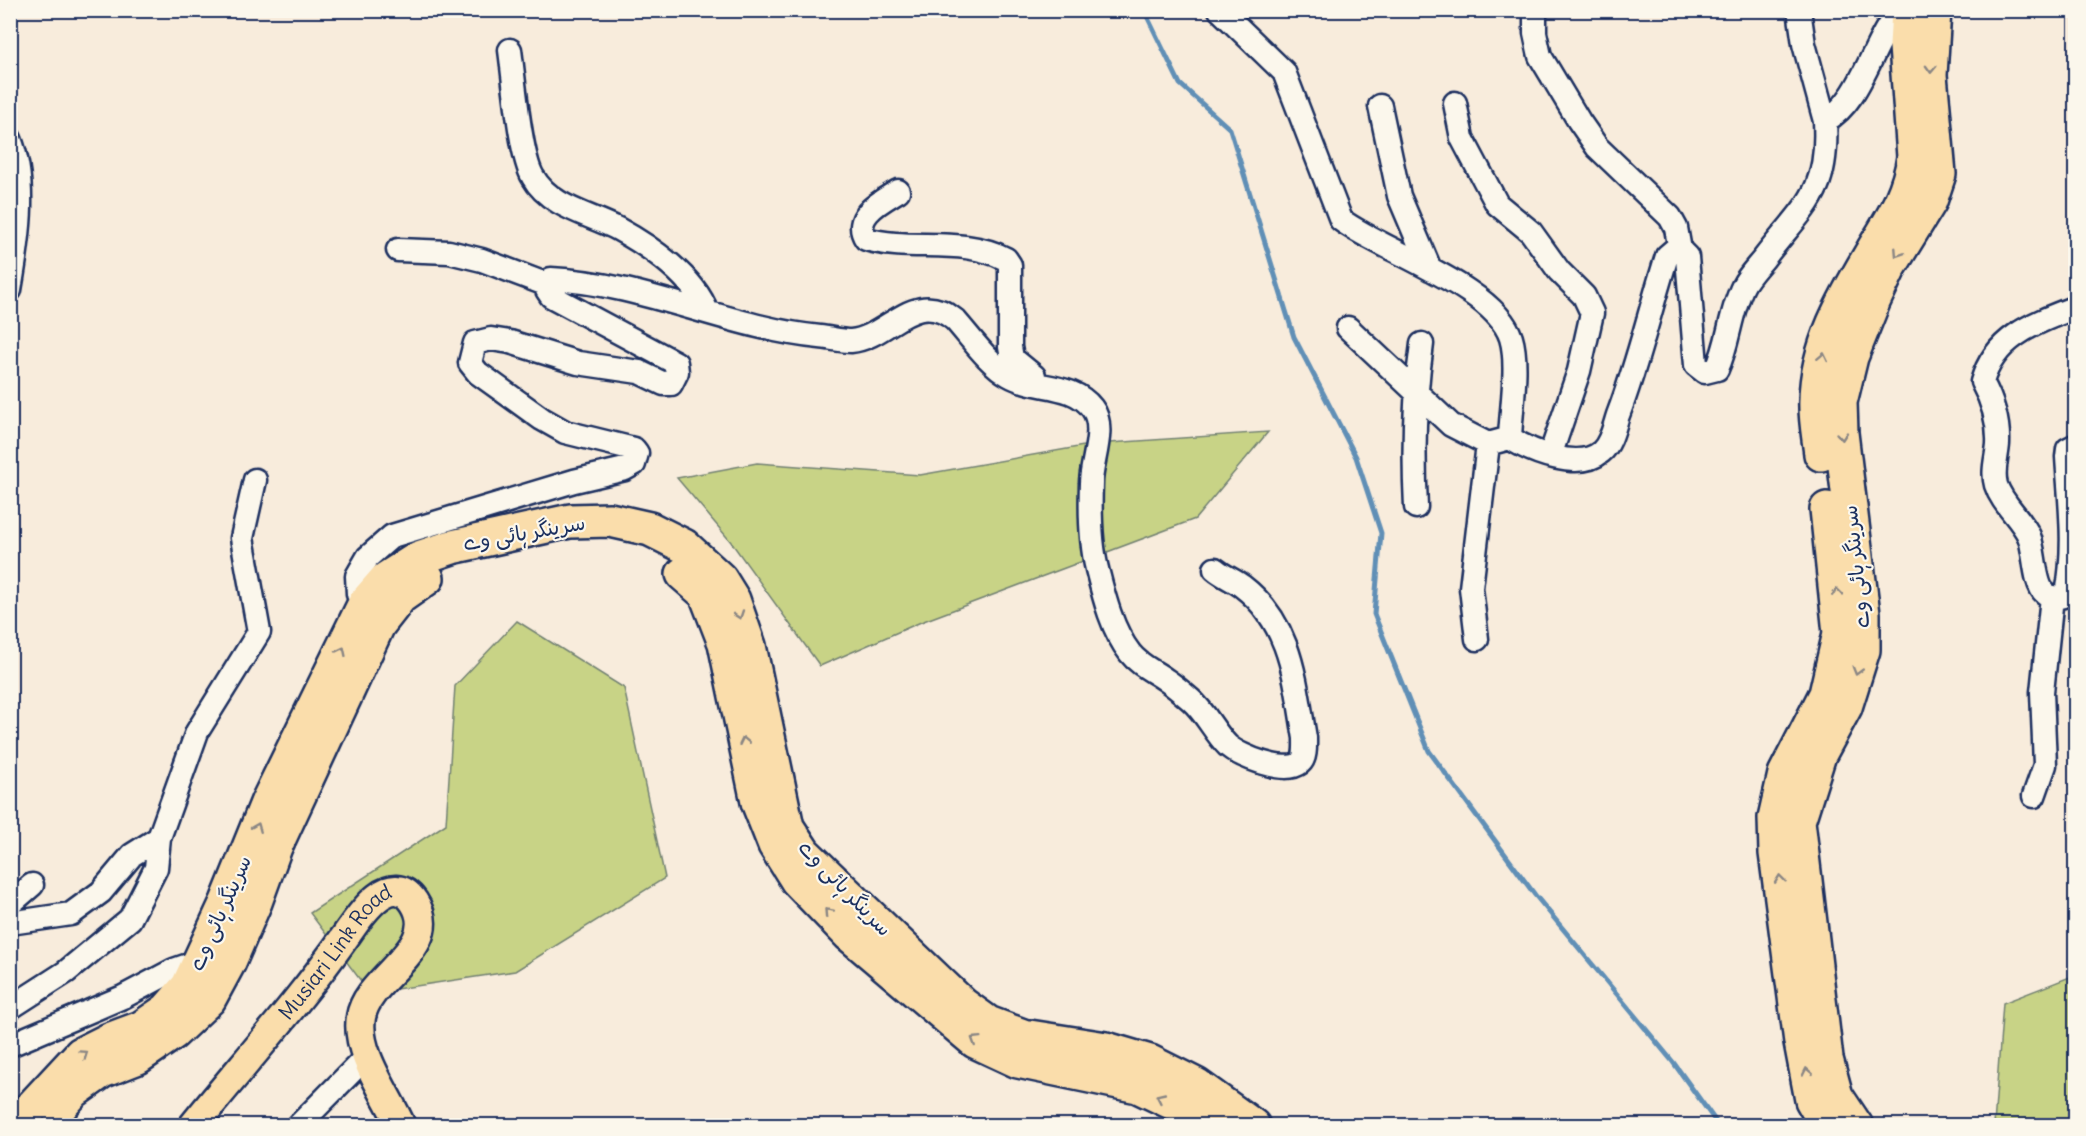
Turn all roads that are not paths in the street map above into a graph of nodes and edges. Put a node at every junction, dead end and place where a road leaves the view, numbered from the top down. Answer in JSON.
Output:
{"nodes":[{"id":1,"x":1220,"y":10,"type":"edge"},
{"id":2,"x":1535,"y":10,"type":"edge"},
{"id":3,"x":1799,"y":10,"type":"edge"},
{"id":4,"x":1900,"y":10,"type":"edge"},
{"id":5,"x":1908,"y":10,"type":"edge"},
{"id":6,"x":1934,"y":10,"type":"edge"},
{"id":7,"x":510,"y":50,"type":"dead end"},
{"id":8,"x":1455,"y":103,"type":"dead end"},
{"id":9,"x":1380,"y":106,"type":"dead end"},
{"id":10,"x":1825,"y":121,"type":"junction"},
{"id":11,"x":10,"y":139,"type":"edge"},
{"id":12,"x":898,"y":191,"type":"dead end"},
{"id":13,"x":398,"y":250,"type":"dead end"},
{"id":14,"x":1680,"y":250,"type":"junction"},
{"id":15,"x":1430,"y":269,"type":"junction"},
{"id":16,"x":548,"y":285,"type":"junction"},
{"id":17,"x":10,"y":290,"type":"edge"},
{"id":18,"x":2076,"y":307,"type":"edge"},
{"id":19,"x":707,"y":312,"type":"junction"},
{"id":20,"x":1348,"y":327,"type":"dead end"},
{"id":21,"x":1422,"y":344,"type":"dead end"},
{"id":22,"x":1048,"y":385,"type":"junction"},
{"id":23,"x":1415,"y":393,"type":"junction"},
{"id":24,"x":1510,"y":438,"type":"junction"},
{"id":25,"x":1488,"y":444,"type":"junction"},
{"id":26,"x":2076,"y":445,"type":"edge"},
{"id":27,"x":1550,"y":456,"type":"junction"},
{"id":28,"x":255,"y":480,"type":"dead end"},
{"id":29,"x":1416,"y":507,"type":"dead end"},
{"id":30,"x":1215,"y":569,"type":"dead end"},
{"id":31,"x":2052,"y":597,"type":"junction"},
{"id":32,"x":365,"y":603,"type":"junction"},
{"id":33,"x":1477,"y":639,"type":"dead end"},
{"id":34,"x":2034,"y":796,"type":"dead end"},
{"id":35,"x":159,"y":838,"type":"junction"},
{"id":36,"x":32,"y":885,"type":"dead end"},
{"id":37,"x":10,"y":904,"type":"edge"},
{"id":38,"x":10,"y":923,"type":"edge"},
{"id":39,"x":200,"y":961,"type":"junction"},
{"id":40,"x":10,"y":1008,"type":"edge"},
{"id":41,"x":10,"y":1045,"type":"edge"},
{"id":42,"x":366,"y":1057,"type":"junction"},
{"id":43,"x":14,"y":1125,"type":"edge"},
{"id":44,"x":44,"y":1125,"type":"edge"},
{"id":45,"x":193,"y":1125,"type":"edge"},
{"id":46,"x":298,"y":1125,"type":"edge"},
{"id":47,"x":401,"y":1125,"type":"edge"},
{"id":48,"x":1211,"y":1125,"type":"edge"},
{"id":49,"x":1253,"y":1125,"type":"edge"},
{"id":50,"x":1827,"y":1125,"type":"edge"},
{"id":51,"x":1856,"y":1125,"type":"edge"}],
"edges":[{"from":1,"to":15,"type":"street"},
{"from":2,"to":14,"type":"street"},
{"from":3,"to":10,"type":"street"},
{"from":4,"to":10,"type":"street"},
{"from":50,"to":5,"type":"highway","name":"سرینگر ہائی وے","one_way":true},
{"from":6,"to":51,"type":"highway","name":"سرینگر ہائی وے","one_way":true},
{"from":7,"to":19,"type":"street"},
{"from":8,"to":27,"type":"street"},
{"from":9,"to":15,"type":"street"},
{"from":10,"to":14,"type":"street"},
{"from":11,"to":17,"type":"street"},
{"from":12,"to":22,"type":"street"},
{"from":13,"to":16,"type":"street"},
{"from":14,"to":27,"type":"street"},
{"from":15,"to":24,"type":"street"},
{"from":16,"to":19,"type":"street"},
{"from":16,"to":32,"type":"street"},
{"from":18,"to":31,"type":"street"},
{"from":19,"to":22,"type":"street"},
{"from":20,"to":23,"type":"street"},
{"from":21,"to":23,"type":"street"},
{"from":22,"to":30,"type":"street"},
{"from":23,"to":25,"type":"street"},
{"from":23,"to":29,"type":"street"},
{"from":24,"to":25,"type":"street"},
{"from":24,"to":27,"type":"street"},
{"from":25,"to":33,"type":"street"},
{"from":26,"to":31,"type":"street"},
{"from":28,"to":35,"type":"street"},
{"from":31,"to":34,"type":"street"},
{"from":39,"to":32,"type":"highway","name":"سرینگر ہائی وے","one_way":true},
{"from":32,"to":49,"type":"highway","name":"سرینگر ہائی وے","one_way":true},
{"from":35,"to":38,"type":"street"},
{"from":35,"to":40,"type":"street"},
{"from":36,"to":37,"type":"street"},
{"from":39,"to":41,"type":"street"},
{"from":43,"to":39,"type":"highway","name":"سرینگر ہائی وے","one_way":true},
{"from":42,"to":45,"type":"main road","name":"Musiari Link Road"},
{"from":42,"to":46,"type":"street"},
{"from":42,"to":47,"type":"main road","name":"Musiari Link Road"},
{"from":48,"to":44,"type":"highway","name":"سرینگر ہائی وے","one_way":true}]}
